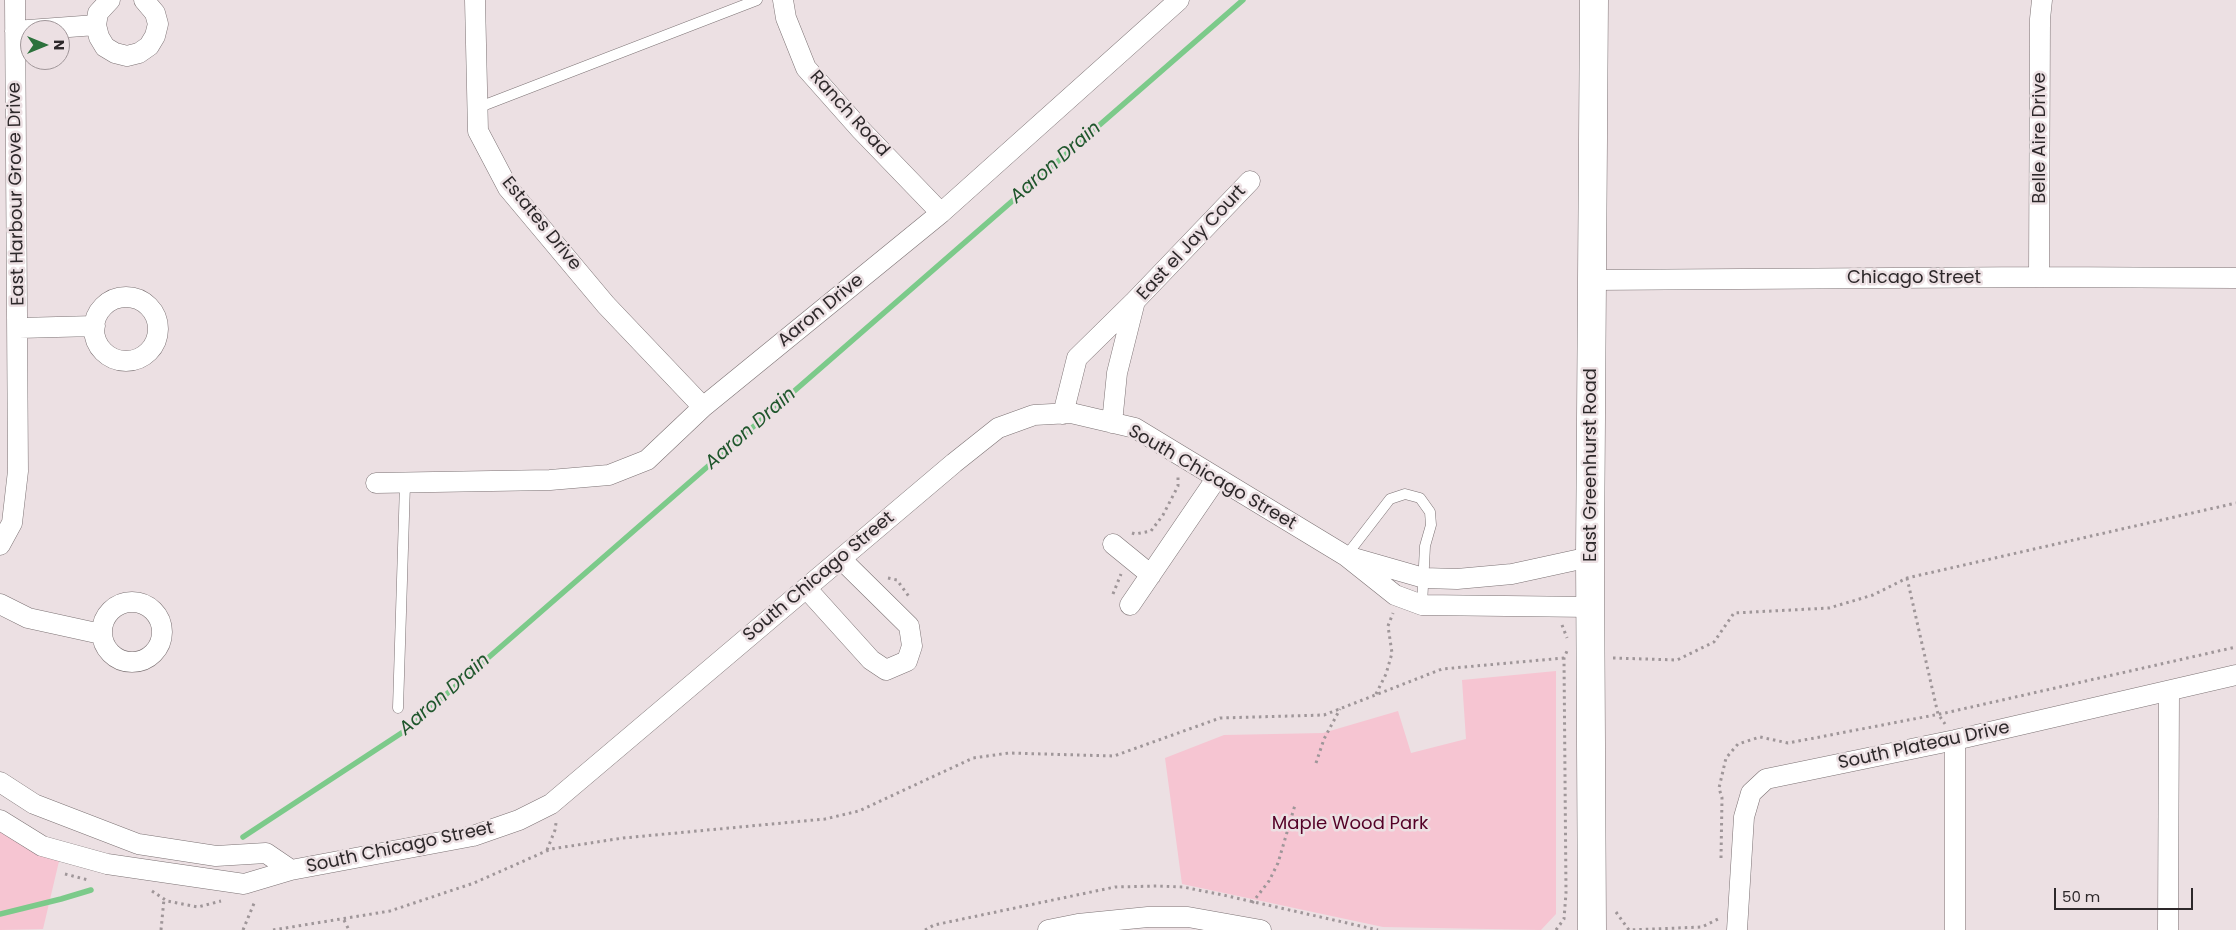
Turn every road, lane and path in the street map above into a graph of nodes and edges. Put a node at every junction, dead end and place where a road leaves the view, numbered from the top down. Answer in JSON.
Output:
{"nodes":[{"id":1,"x":16,"y":0,"type":"edge"},
{"id":2,"x":110,"y":0,"type":"edge"},
{"id":3,"x":144,"y":0,"type":"edge"},
{"id":4,"x":475,"y":0,"type":"edge"},
{"id":5,"x":757,"y":0,"type":"edge"},
{"id":6,"x":783,"y":0,"type":"edge"},
{"id":7,"x":1180,"y":0,"type":"edge"},
{"id":8,"x":1594,"y":0,"type":"edge"},
{"id":9,"x":2042,"y":0,"type":"edge"},
{"id":10,"x":96,"y":25,"type":"junction"},
{"id":11,"x":16,"y":30,"type":"junction"},
{"id":12,"x":477,"y":108,"type":"junction"},
{"id":13,"x":1250,"y":181,"type":"dead end"},
{"id":14,"x":941,"y":213,"type":"junction"},
{"id":15,"x":2039,"y":277,"type":"junction"},
{"id":16,"x":2236,"y":278,"type":"edge"},
{"id":17,"x":1592,"y":280,"type":"junction"},
{"id":18,"x":1135,"y":300,"type":"junction"},
{"id":19,"x":95,"y":326,"type":"dead end"},
{"id":20,"x":19,"y":328,"type":"junction"},
{"id":21,"x":703,"y":407,"type":"junction"},
{"id":22,"x":1063,"y":414,"type":"junction"},
{"id":23,"x":1112,"y":423,"type":"junction"},
{"id":24,"x":1178,"y":471,"type":"dead end"},
{"id":25,"x":1216,"y":479,"type":"junction"},
{"id":26,"x":376,"y":483,"type":"dead end"},
{"id":27,"x":405,"y":484,"type":"junction"},
{"id":28,"x":2236,"y":503,"type":"edge"},
{"id":29,"x":1126,"y":529,"type":"dead end"},
{"id":30,"x":1112,"y":544,"type":"dead end"},
{"id":31,"x":0,"y":545,"type":"edge"},
{"id":32,"x":1346,"y":556,"type":"junction"},
{"id":33,"x":1590,"y":557,"type":"junction"},
{"id":34,"x":841,"y":559,"type":"junction"},
{"id":35,"x":1118,"y":566,"type":"dead end"},
{"id":36,"x":1151,"y":574,"type":"junction"},
{"id":37,"x":881,"y":576,"type":"dead end"},
{"id":38,"x":1424,"y":578,"type":"junction"},
{"id":39,"x":1907,"y":578,"type":"junction"},
{"id":40,"x":806,"y":588,"type":"junction"},
{"id":41,"x":1395,"y":595,"type":"junction"},
{"id":42,"x":1121,"y":601,"type":"joint"},
{"id":43,"x":0,"y":604,"type":"edge"},
{"id":44,"x":1422,"y":604,"type":"junction"},
{"id":45,"x":914,"y":605,"type":"dead end"},
{"id":46,"x":1590,"y":607,"type":"junction"},
{"id":47,"x":1560,"y":622,"type":"dead end"},
{"id":48,"x":101,"y":634,"type":"dead end"},
{"id":49,"x":1592,"y":657,"type":"junction"},
{"id":50,"x":1564,"y":658,"type":"junction"},
{"id":51,"x":2236,"y":675,"type":"edge"},
{"id":52,"x":2169,"y":690,"type":"junction"},
{"id":53,"x":1376,"y":695,"type":"junction"},
{"id":54,"x":398,"y":708,"type":"dead end"},
{"id":55,"x":1341,"y":708,"type":"junction"},
{"id":56,"x":1956,"y":740,"type":"junction"},
{"id":57,"x":1316,"y":763,"type":"dead end"},
{"id":58,"x":0,"y":782,"type":"edge"},
{"id":59,"x":1295,"y":805,"type":"dead end"},
{"id":60,"x":0,"y":820,"type":"edge"},
{"id":61,"x":556,"y":821,"type":"dead end"},
{"id":62,"x":547,"y":851,"type":"junction"},
{"id":63,"x":291,"y":870,"type":"junction"},
{"id":64,"x":263,"y":879,"type":"junction"},
{"id":65,"x":164,"y":899,"type":"dead end"},
{"id":66,"x":1252,"y":903,"type":"dead end"},
{"id":67,"x":344,"y":920,"type":"junction"},
{"id":68,"x":1148,"y":923,"type":"edge"},
{"id":69,"x":161,"y":930,"type":"edge"},
{"id":70,"x":243,"y":930,"type":"edge"},
{"id":71,"x":273,"y":930,"type":"edge"},
{"id":72,"x":349,"y":930,"type":"edge"},
{"id":73,"x":1048,"y":930,"type":"edge"},
{"id":74,"x":1261,"y":930,"type":"edge"},
{"id":75,"x":1556,"y":930,"type":"edge"},
{"id":76,"x":1592,"y":930,"type":"edge"},
{"id":77,"x":1737,"y":930,"type":"edge"},
{"id":78,"x":1955,"y":930,"type":"edge"},
{"id":79,"x":2168,"y":930,"type":"edge"}],
"edges":[{"from":1,"to":11,"type":"street","name":"East Harbour Grove Drive"},
{"from":2,"to":10,"type":"street"},
{"from":3,"to":10,"type":"street"},
{"from":4,"to":12,"type":"street","name":"Estates Drive"},
{"from":5,"to":12,"type":"lane"},
{"from":6,"to":14,"type":"street","name":"Ranch Road"},
{"from":7,"to":14,"type":"street","name":"Aaron Drive"},
{"from":8,"to":17,"type":"main road","name":"East Greenhurst Road"},
{"from":9,"to":15,"type":"street","name":"Belle Aire Drive"},
{"from":10,"to":11,"type":"street"},
{"from":11,"to":20,"type":"street","name":"East Harbour Grove Drive"},
{"from":12,"to":21,"type":"street","name":"Estates Drive"},
{"from":13,"to":18,"type":"street","name":"East el Jay Court"},
{"from":14,"to":21,"type":"street","name":"Aaron Drive"},
{"from":15,"to":16,"type":"street","name":"Chicago Street"},
{"from":15,"to":17,"type":"street","name":"Chicago Street"},
{"from":17,"to":33,"type":"main road","name":"East Greenhurst Road"},
{"from":18,"to":22,"type":"street"},
{"from":18,"to":23,"type":"street","name":"East el Jay Court"},
{"from":19,"to":20,"type":"street","name":"East Harbour Grove Drive"},
{"from":20,"to":31,"type":"street","name":"East Harbour Grove Drive"},
{"from":21,"to":27,"type":"street","name":"Aaron Drive"},
{"from":22,"to":23,"type":"street","name":"South Chicago Street"},
{"from":22,"to":34,"type":"street","name":"South Chicago Street"},
{"from":23,"to":25,"type":"street","name":"South Chicago Street"},
{"from":24,"to":29,"type":"path"},
{"from":25,"to":32,"type":"street","name":"South Chicago Street"},
{"from":25,"to":36,"type":"street"},
{"from":26,"to":27,"type":"street","name":"Aaron Drive"},
{"from":27,"to":54,"type":"lane"},
{"from":28,"to":39,"type":"path"},
{"from":30,"to":36,"type":"street"},
{"from":32,"to":38,"type":"street","name":"South Chicago Street"},
{"from":32,"to":38,"type":"lane"},
{"from":32,"to":41,"type":"street","name":"South Chicago Street"},
{"from":33,"to":38,"type":"street","name":"South Chicago Street"},
{"from":33,"to":46,"type":"main road","name":"East Greenhurst Road"},
{"from":34,"to":40,"type":"street","name":"South Chicago Street"},
{"from":34,"to":40,"type":"street"},
{"from":35,"to":42,"type":"path"},
{"from":36,"to":42,"type":"street"},
{"from":37,"to":45,"type":"path"},
{"from":38,"to":44,"type":"lane"},
{"from":39,"to":49,"type":"path"},
{"from":39,"to":56,"type":"path"},
{"from":40,"to":63,"type":"street","name":"South Chicago Street"},
{"from":41,"to":44,"type":"street","name":"South Chicago Street"},
{"from":41,"to":53,"type":"path"},
{"from":43,"to":48,"type":"street"},
{"from":44,"to":46,"type":"street","name":"South Chicago Street"},
{"from":46,"to":49,"type":"main road","name":"East Greenhurst Road"},
{"from":47,"to":50,"type":"path"},
{"from":49,"to":50,"type":"path"},
{"from":49,"to":76,"type":"main road","name":"East Greenhurst Road"},
{"from":50,"to":53,"type":"path"},
{"from":50,"to":75,"type":"path"},
{"from":51,"to":52,"type":"street","name":"South Plateau Drive"},
{"from":52,"to":56,"type":"street","name":"South Plateau Drive"},
{"from":52,"to":79,"type":"street"},
{"from":53,"to":55,"type":"path"},
{"from":55,"to":57,"type":"path"},
{"from":55,"to":62,"type":"path"},
{"from":56,"to":77,"type":"street","name":"South Plateau Drive"},
{"from":56,"to":78,"type":"street"},
{"from":58,"to":63,"type":"street","name":"South Chicago Street"},
{"from":59,"to":66,"type":"path"},
{"from":60,"to":64,"type":"street","name":"South Chicago Street"},
{"from":61,"to":62,"type":"path"},
{"from":62,"to":67,"type":"path"},
{"from":63,"to":64,"type":"street","name":"South Chicago Street"},
{"from":64,"to":70,"type":"path"},
{"from":65,"to":69,"type":"path"},
{"from":67,"to":71,"type":"path"},
{"from":67,"to":72,"type":"path"},
{"from":68,"to":73,"type":"street"},
{"from":68,"to":74,"type":"street"}]}
